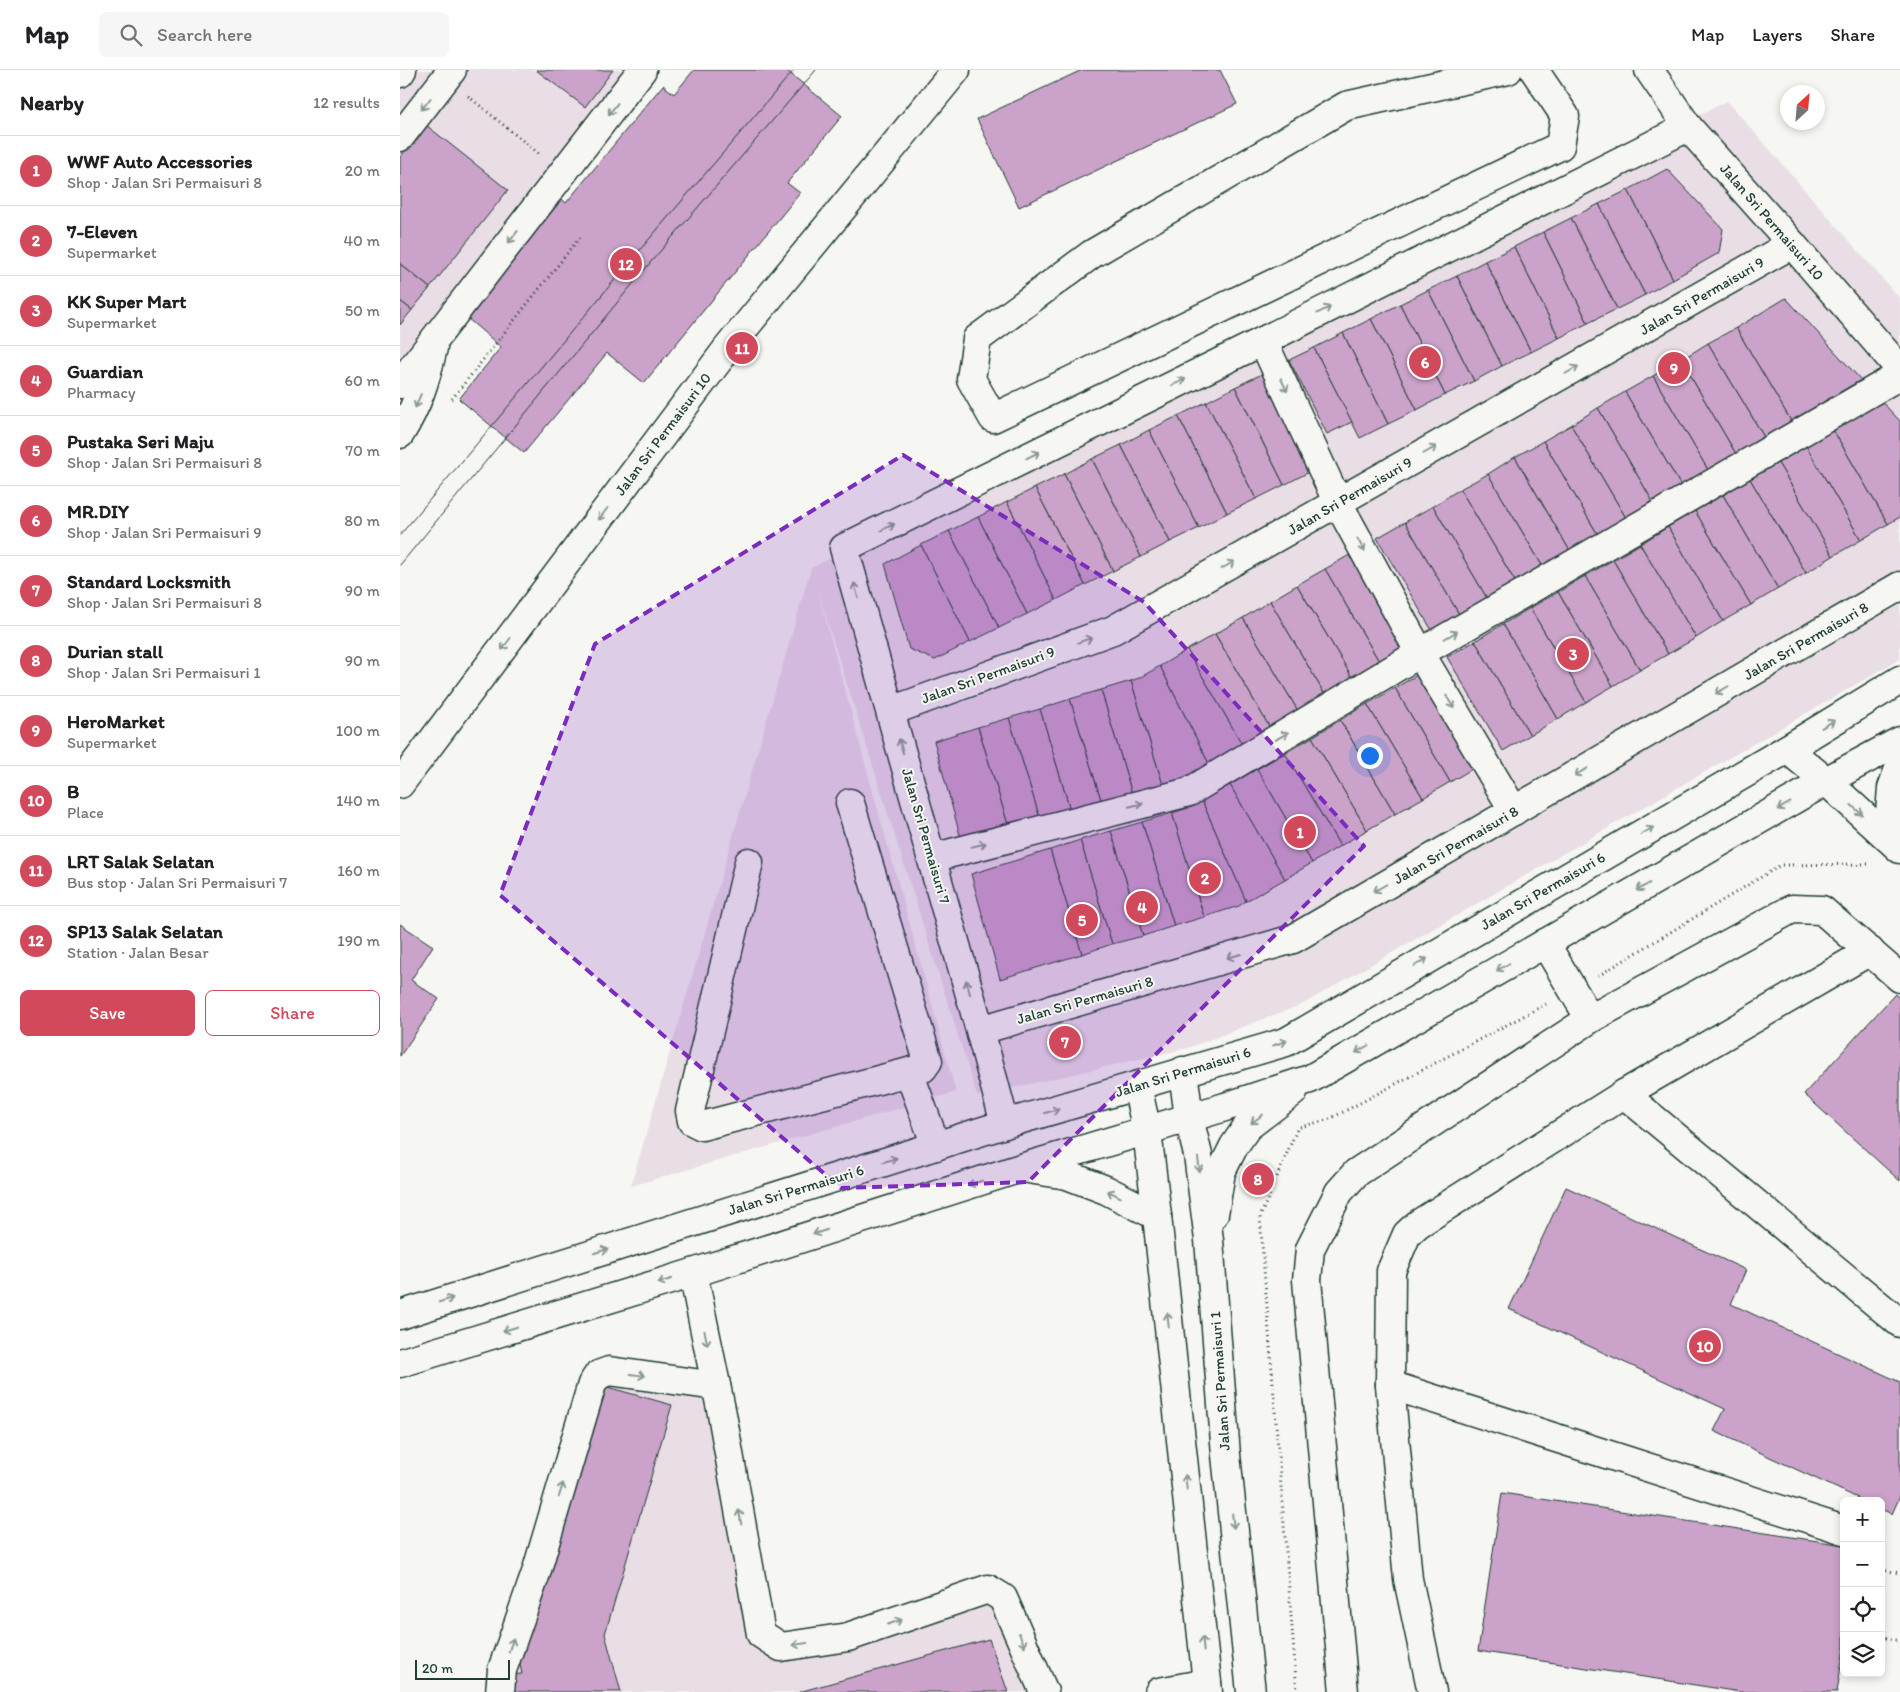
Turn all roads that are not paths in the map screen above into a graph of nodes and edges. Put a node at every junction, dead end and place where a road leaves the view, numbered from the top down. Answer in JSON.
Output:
{"nodes":[{"id":1,"x":452,"y":70,"type":"edge"},
{"id":2,"x":642,"y":70,"type":"edge"},
{"id":3,"x":956,"y":70,"type":"edge"},
{"id":4,"x":1508,"y":70,"type":"edge"},
{"id":5,"x":1534,"y":70,"type":"edge"},
{"id":6,"x":1649,"y":70,"type":"edge"},
{"id":7,"x":1688,"y":127,"type":"junction"},
{"id":8,"x":400,"y":137,"type":"edge"},
{"id":9,"x":1792,"y":244,"type":"junction"},
{"id":10,"x":436,"y":337,"type":"junction"},
{"id":11,"x":1263,"y":341,"type":"junction"},
{"id":12,"x":1900,"y":369,"type":"edge"},
{"id":13,"x":1900,"y":375,"type":"edge"},
{"id":14,"x":400,"y":384,"type":"edge"},
{"id":15,"x":400,"y":434,"type":"edge"},
{"id":16,"x":1338,"y":503,"type":"junction"},
{"id":17,"x":1900,"y":586,"type":"edge"},
{"id":18,"x":1420,"y":653,"type":"junction"},
{"id":19,"x":1900,"y":680,"type":"edge"},
{"id":20,"x":891,"y":710,"type":"junction"},
{"id":21,"x":1900,"y":740,"type":"edge"},
{"id":22,"x":1787,"y":749,"type":"junction"},
{"id":23,"x":1900,"y":766,"type":"edge"},
{"id":24,"x":1826,"y":781,"type":"junction"},
{"id":25,"x":400,"y":784,"type":"edge"},
{"id":26,"x":850,"y":803,"type":"dead end"},
{"id":27,"x":1514,"y":811,"type":"junction"},
{"id":28,"x":1894,"y":843,"type":"edge"},
{"id":29,"x":932,"y":858,"type":"junction"},
{"id":30,"x":749,"y":862,"type":"dead end"},
{"id":31,"x":1545,"y":943,"type":"junction"},
{"id":32,"x":1870,"y":951,"type":"junction"},
{"id":33,"x":1900,"y":978,"type":"edge"},
{"id":34,"x":1590,"y":1019,"type":"junction"},
{"id":35,"x":981,"y":1034,"type":"junction"},
{"id":36,"x":1183,"y":1071,"type":"junction"},
{"id":37,"x":909,"y":1072,"type":"junction"},
{"id":38,"x":1310,"y":1079,"type":"junction"},
{"id":39,"x":1137,"y":1086,"type":"junction"},
{"id":40,"x":1624,"y":1094,"type":"junction"},
{"id":41,"x":1189,"y":1118,"type":"junction"},
{"id":42,"x":1005,"y":1124,"type":"junction"},
{"id":43,"x":1147,"y":1131,"type":"junction"},
{"id":44,"x":936,"y":1146,"type":"junction"},
{"id":45,"x":1021,"y":1168,"type":"junction"},
{"id":46,"x":1157,"y":1216,"type":"junction"},
{"id":47,"x":1209,"y":1240,"type":"junction"},
{"id":48,"x":693,"y":1273,"type":"junction"},
{"id":49,"x":400,"y":1315,"type":"edge"},
{"id":50,"x":1900,"y":1323,"type":"edge"},
{"id":51,"x":400,"y":1363,"type":"edge"},
{"id":52,"x":1390,"y":1385,"type":"junction"},
{"id":53,"x":716,"y":1386,"type":"junction"},
{"id":54,"x":1840,"y":1529,"type":"edge"},
{"id":55,"x":1208,"y":1687,"type":"edge"},
{"id":56,"x":500,"y":1692,"type":"edge"},
{"id":57,"x":1044,"y":1692,"type":"edge"},
{"id":58,"x":1159,"y":1692,"type":"edge"},
{"id":59,"x":1251,"y":1692,"type":"edge"},
{"id":60,"x":1344,"y":1692,"type":"edge"},
{"id":61,"x":1432,"y":1692,"type":"edge"}],
"edges":[{"from":1,"to":8,"type":"street","one_way":true},
{"from":2,"to":10,"type":"street","one_way":true},
{"from":3,"to":25,"type":"street","name":"Jalan Sri Permaisuri 10","one_way":true},
{"from":4,"to":5,"type":"street"},
{"from":6,"to":7,"type":"street","name":"Jalan Sri Permaisuri 10"},
{"from":7,"to":9,"type":"street","name":"Jalan Sri Permaisuri 10"},
{"from":11,"to":7,"type":"street","one_way":true},
{"from":9,"to":12,"type":"street","name":"Jalan Sri Permaisuri 10"},
{"from":16,"to":9,"type":"street","name":"Jalan Sri Permaisuri 9","one_way":true},
{"from":10,"to":14,"type":"street"},
{"from":10,"to":15,"type":"street","one_way":true},
{"from":11,"to":16,"type":"street","one_way":true},
{"from":20,"to":11,"type":"street","name":"Jalan Sri Permaisuri 7","one_way":true},
{"from":18,"to":13,"type":"street","one_way":true},
{"from":16,"to":18,"type":"street","one_way":true},
{"from":20,"to":16,"type":"street","name":"Jalan Sri Permaisuri 9","one_way":true},
{"from":17,"to":27,"type":"street","name":"Jalan Sri Permaisuri 8","one_way":true},
{"from":18,"to":27,"type":"street","one_way":true},
{"from":29,"to":18,"type":"street","one_way":true},
{"from":22,"to":19,"type":"street","name":"Jalan Sri Permaisuri 6","one_way":true},
{"from":29,"to":20,"type":"street","name":"Jalan Sri Permaisuri 7","one_way":true},
{"from":21,"to":24,"type":"street"},
{"from":22,"to":24,"type":"street"},
{"from":36,"to":22,"type":"street","name":"Jalan Sri Permaisuri 6","one_way":true},
{"from":23,"to":28,"type":"street"},
{"from":24,"to":28,"type":"street","one_way":true},
{"from":24,"to":31,"type":"street","one_way":true},
{"from":26,"to":37,"type":"street"},
{"from":27,"to":35,"type":"street","name":"Jalan Sri Permaisuri 8","one_way":true},
{"from":35,"to":29,"type":"street","name":"Jalan Sri Permaisuri 7","one_way":true},
{"from":30,"to":37,"type":"street"},
{"from":31,"to":34,"type":"street"},
{"from":31,"to":38,"type":"street","one_way":true},
{"from":32,"to":33,"type":"street"},
{"from":32,"to":34,"type":"street"},
{"from":32,"to":40,"type":"street"},
{"from":34,"to":60,"type":"street"},
{"from":35,"to":42,"type":"street","name":"Jalan Sri Permaisuri 7"},
{"from":36,"to":39,"type":"street","name":"Jalan Sri Permaisuri 6"},
{"from":36,"to":41,"type":"street","name":"Jalan Sri Permaisuri 1"},
{"from":37,"to":44,"type":"street"},
{"from":38,"to":41,"type":"street"},
{"from":38,"to":47,"type":"street","one_way":true},
{"from":42,"to":39,"type":"street","name":"Jalan Sri Permaisuri 6","one_way":true},
{"from":39,"to":43,"type":"street"},
{"from":40,"to":50,"type":"street"},
{"from":40,"to":52,"type":"street"},
{"from":41,"to":43,"type":"street"},
{"from":41,"to":47,"type":"street","name":"Jalan Sri Permaisuri 1","one_way":true},
{"from":42,"to":44,"type":"street","name":"Jalan Sri Permaisuri 6"},
{"from":43,"to":45,"type":"street"},
{"from":43,"to":46,"type":"street"},
{"from":49,"to":44,"type":"street","name":"Jalan Sri Permaisuri 6","one_way":true},
{"from":46,"to":45,"type":"street","one_way":true},
{"from":45,"to":48,"type":"street","one_way":true},
{"from":55,"to":46,"type":"street","one_way":true},
{"from":47,"to":59,"type":"street","name":"Jalan Sri Permaisuri 1","one_way":true},
{"from":48,"to":51,"type":"street","one_way":true},
{"from":48,"to":53,"type":"street","one_way":true},
{"from":52,"to":54,"type":"street"},
{"from":52,"to":61,"type":"street"},
{"from":56,"to":53,"type":"street","one_way":true},
{"from":53,"to":57,"type":"street"},
{"from":55,"to":58,"type":"street"}]}
